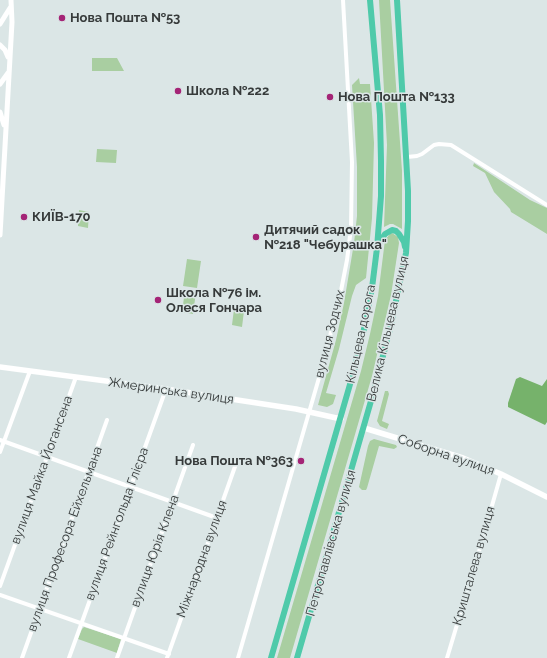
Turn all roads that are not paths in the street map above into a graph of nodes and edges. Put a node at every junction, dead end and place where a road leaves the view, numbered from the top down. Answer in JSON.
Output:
{"nodes":[{"id":1,"x":10,"y":0,"type":"edge"},
{"id":2,"x":343,"y":0,"type":"edge"},
{"id":3,"x":370,"y":0,"type":"edge"},
{"id":4,"x":397,"y":0,"type":"edge"},
{"id":5,"x":10,"y":8,"type":"junction"},
{"id":6,"x":0,"y":24,"type":"edge"},
{"id":7,"x":0,"y":45,"type":"edge"},
{"id":8,"x":9,"y":60,"type":"junction"},
{"id":9,"x":9,"y":71,"type":"junction"},
{"id":10,"x":0,"y":84,"type":"edge"},
{"id":11,"x":0,"y":112,"type":"edge"},
{"id":12,"x":6,"y":130,"type":"junction"},
{"id":13,"x":407,"y":157,"type":"junction"},
{"id":14,"x":547,"y":205,"type":"edge"},
{"id":15,"x":0,"y":235,"type":"edge"},
{"id":16,"x":377,"y":248,"type":"junction"},
{"id":17,"x":406,"y":253,"type":"junction"},
{"id":18,"x":0,"y":367,"type":"edge"},
{"id":19,"x":30,"y":371,"type":"junction"},
{"id":20,"x":76,"y":377,"type":"junction"},
{"id":21,"x":166,"y":389,"type":"junction"},
{"id":22,"x":309,"y":412,"type":"junction"},
{"id":23,"x":341,"y":419,"type":"junction"},
{"id":24,"x":107,"y":420,"type":"dead end"},
{"id":25,"x":364,"y":428,"type":"junction"},
{"id":26,"x":2,"y":441,"type":"edge"},
{"id":27,"x":193,"y":445,"type":"dead end"},
{"id":28,"x":0,"y":452,"type":"edge"},
{"id":29,"x":46,"y":457,"type":"junction"},
{"id":30,"x":237,"y":461,"type":"dead end"},
{"id":31,"x":89,"y":472,"type":"junction"},
{"id":32,"x":501,"y":474,"type":"junction"},
{"id":33,"x":131,"y":487,"type":"junction"},
{"id":34,"x":547,"y":497,"type":"edge"},
{"id":35,"x":172,"y":502,"type":"junction"},
{"id":36,"x":217,"y":518,"type":"junction"},
{"id":37,"x":0,"y":586,"type":"edge"},
{"id":38,"x":0,"y":595,"type":"edge"},
{"id":39,"x":39,"y":609,"type":"junction"},
{"id":40,"x":81,"y":624,"type":"junction"},
{"id":41,"x":124,"y":638,"type":"junction"},
{"id":42,"x":168,"y":656,"type":"edge"},
{"id":43,"x":22,"y":658,"type":"edge"},
{"id":44,"x":69,"y":658,"type":"edge"},
{"id":45,"x":117,"y":658,"type":"edge"},
{"id":46,"x":238,"y":658,"type":"edge"},
{"id":47,"x":271,"y":658,"type":"edge"},
{"id":48,"x":297,"y":658,"type":"edge"},
{"id":49,"x":447,"y":658,"type":"edge"}],
"edges":[{"from":1,"to":5,"type":"street"},
{"from":2,"to":22,"type":"street","name":"вулиця Зодчих"},
{"from":3,"to":16,"type":"highway","name":"Кільцева дорога"},
{"from":4,"to":13,"type":"highway","name":"Велика Кільцева вулиця"},
{"from":5,"to":6,"type":"street"},
{"from":5,"to":8,"type":"street"},
{"from":7,"to":8,"type":"street"},
{"from":8,"to":9,"type":"street"},
{"from":9,"to":10,"type":"street"},
{"from":9,"to":12,"type":"street"},
{"from":11,"to":12,"type":"street"},
{"from":12,"to":15,"type":"street"},
{"from":13,"to":14,"type":"street"},
{"from":13,"to":17,"type":"highway","name":"Велика Кільцева вулиця"},
{"from":16,"to":17,"type":"highway"},
{"from":16,"to":23,"type":"highway","name":"Кільцева дорога"},
{"from":17,"to":25,"type":"highway","name":"Велика Кільцева вулиця"},
{"from":18,"to":19,"type":"main road","name":"Жмеринська вулиця"},
{"from":19,"to":20,"type":"main road","name":"Жмеринська вулиця"},
{"from":19,"to":26,"type":"street"},
{"from":20,"to":21,"type":"main road","name":"Жмеринська вулиця"},
{"from":20,"to":29,"type":"street","name":"вулиця Майка Йогансена"},
{"from":21,"to":22,"type":"main road","name":"Жмеринська вулиця"},
{"from":21,"to":33,"type":"street","name":"вулиця Рейнгольда Глієра"},
{"from":22,"to":23,"type":"main road","name":"Жмеринська вулиця"},
{"from":22,"to":46,"type":"street","name":"вулиця Зодчих"},
{"from":23,"to":47,"type":"highway","name":"Кільцева дорога"},
{"from":24,"to":31,"type":"street","name":"вулиця Професора Ейхельмана"},
{"from":25,"to":32,"type":"main road","name":"Соборна вулиця"},
{"from":25,"to":48,"type":"highway","name":"Петропавлівська вулиця"},
{"from":26,"to":28,"type":"street"},
{"from":26,"to":29,"type":"street"},
{"from":27,"to":35,"type":"street","name":"вулиця Юрія Клена"},
{"from":29,"to":31,"type":"street"},
{"from":29,"to":37,"type":"street","name":"вулиця Майка Йогансена"},
{"from":30,"to":36,"type":"street","name":"Міжнародна вулиця"},
{"from":31,"to":33,"type":"street"},
{"from":31,"to":39,"type":"street","name":"вулиця Професора Ейхельмана"},
{"from":32,"to":34,"type":"main road","name":"Соборна вулиця"},
{"from":32,"to":49,"type":"street","name":"Кришталева вулиця"},
{"from":33,"to":35,"type":"street"},
{"from":33,"to":40,"type":"street","name":"вулиця Рейнгольда Глієра"},
{"from":35,"to":36,"type":"street"},
{"from":35,"to":41,"type":"street","name":"вулиця Юрія Клена"},
{"from":36,"to":42,"type":"street","name":"Міжнародна вулиця"},
{"from":38,"to":39,"type":"street"},
{"from":39,"to":40,"type":"street"},
{"from":39,"to":43,"type":"street","name":"вулиця Професора Ейхельмана"},
{"from":40,"to":41,"type":"street"},
{"from":40,"to":44,"type":"street","name":"вулиця Рейнгольда Глієра"},
{"from":41,"to":42,"type":"street"},
{"from":41,"to":45,"type":"street","name":"вулиця Юрія Клена"}]}
